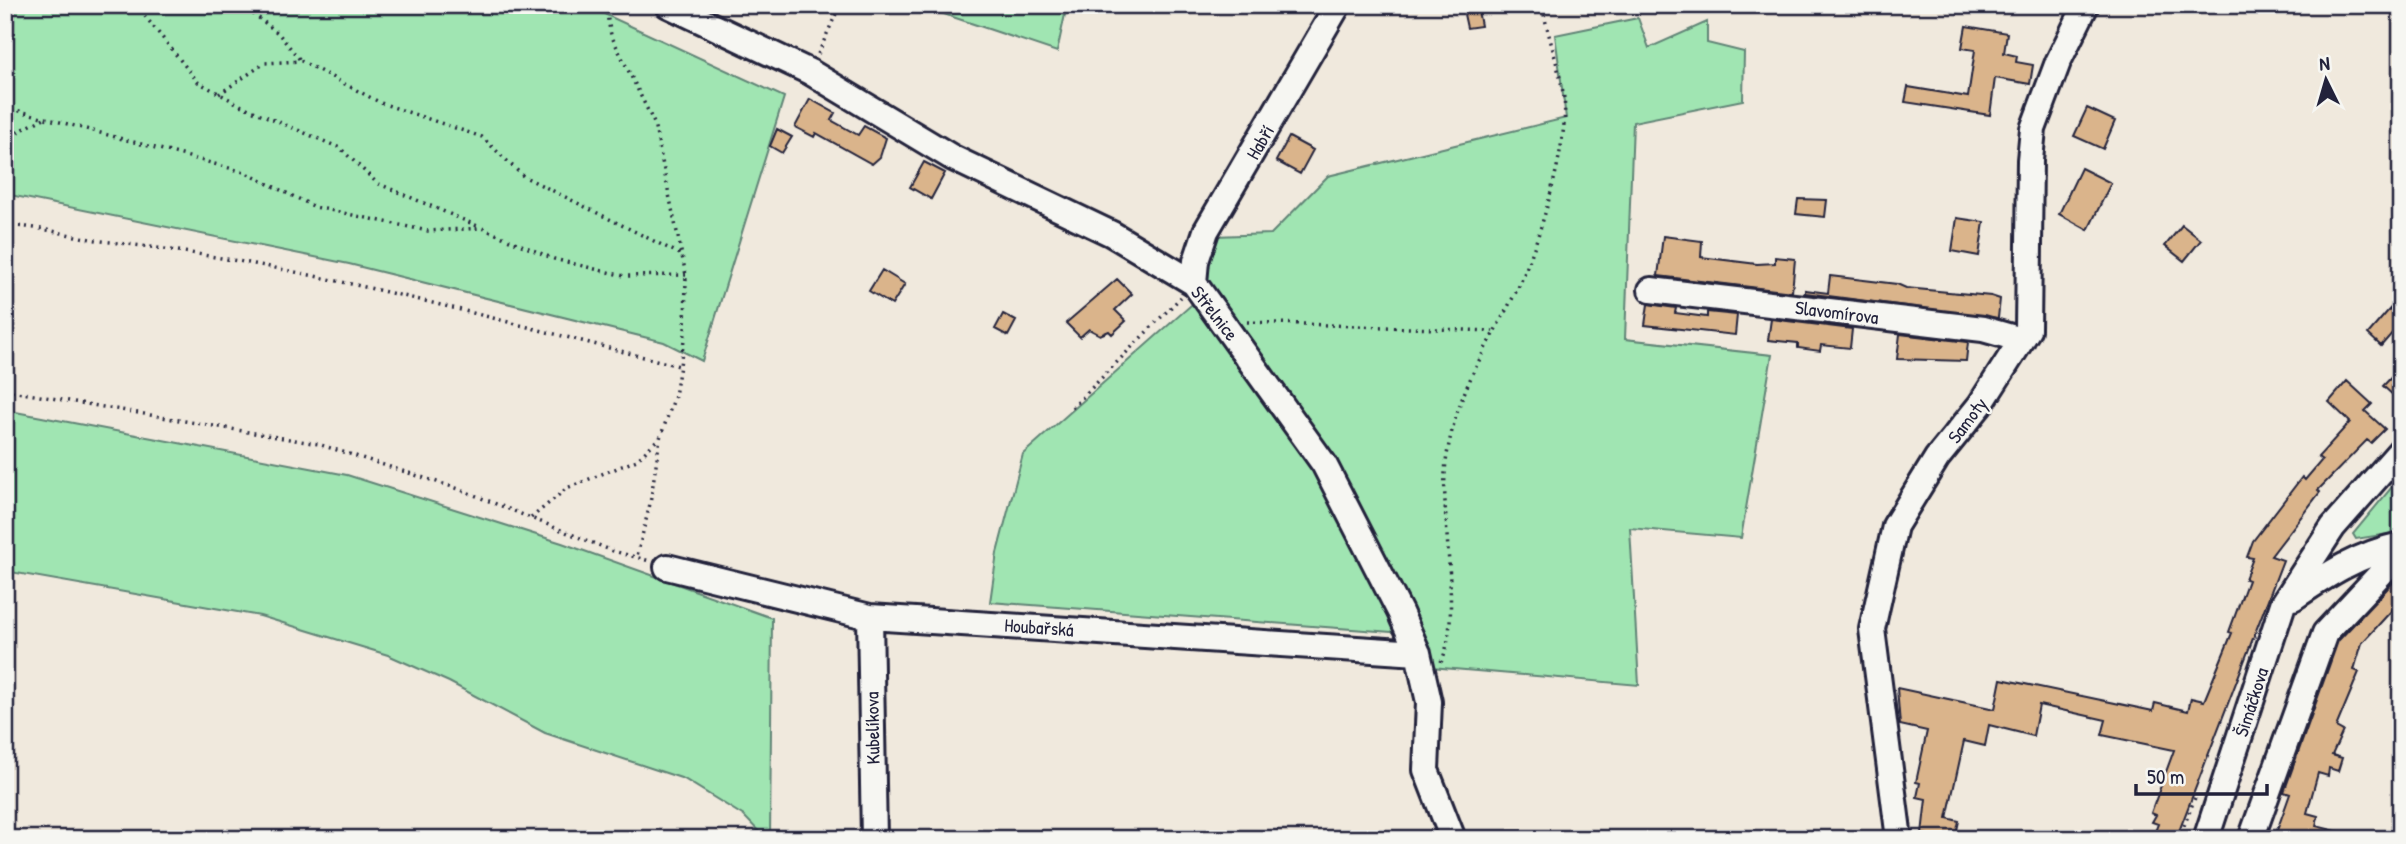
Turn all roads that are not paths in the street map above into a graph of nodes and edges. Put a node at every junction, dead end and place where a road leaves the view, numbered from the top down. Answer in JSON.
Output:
{"nodes":[{"id":1,"x":668,"y":5,"type":"edge"},
{"id":2,"x":1338,"y":5,"type":"edge"},
{"id":3,"x":2086,"y":5,"type":"edge"},
{"id":4,"x":1194,"y":283,"type":"junction"},
{"id":5,"x":1651,"y":290,"type":"dead end"},
{"id":6,"x":2022,"y":340,"type":"junction"},
{"id":7,"x":2401,"y":450,"type":"edge"},
{"id":8,"x":2401,"y":545,"type":"edge"},
{"id":9,"x":2401,"y":552,"type":"edge"},
{"id":10,"x":667,"y":567,"type":"road end"},
{"id":11,"x":2283,"y":604,"type":"junction"},
{"id":12,"x":870,"y":617,"type":"junction"},
{"id":13,"x":1418,"y":653,"type":"junction"},
{"id":14,"x":874,"y":839,"type":"edge"},
{"id":15,"x":1453,"y":839,"type":"edge"},
{"id":16,"x":1899,"y":839,"type":"edge"},
{"id":17,"x":2206,"y":839,"type":"edge"},
{"id":18,"x":2251,"y":839,"type":"edge"}],
"edges":[{"from":1,"to":4,"type":"street","name":"Střelnice"},
{"from":2,"to":4,"type":"street","name":"Habří"},
{"from":3,"to":6,"type":"street","name":"Samoty"},
{"from":4,"to":13,"type":"street","name":"Střelnice"},
{"from":5,"to":6,"type":"street","name":"Slavomírova"},
{"from":6,"to":16,"type":"street","name":"Samoty"},
{"from":7,"to":11,"type":"street","name":"Šimáčkova"},
{"from":8,"to":11,"type":"street"},
{"from":9,"to":18,"type":"street"},
{"from":10,"to":12,"type":"street","name":"Houbařská"},
{"from":11,"to":17,"type":"street","name":"Šimáčkova"},
{"from":12,"to":13,"type":"street","name":"Houbařská"},
{"from":12,"to":14,"type":"street","name":"Kubelíkova"},
{"from":13,"to":15,"type":"street","name":"Střelnice"}]}
